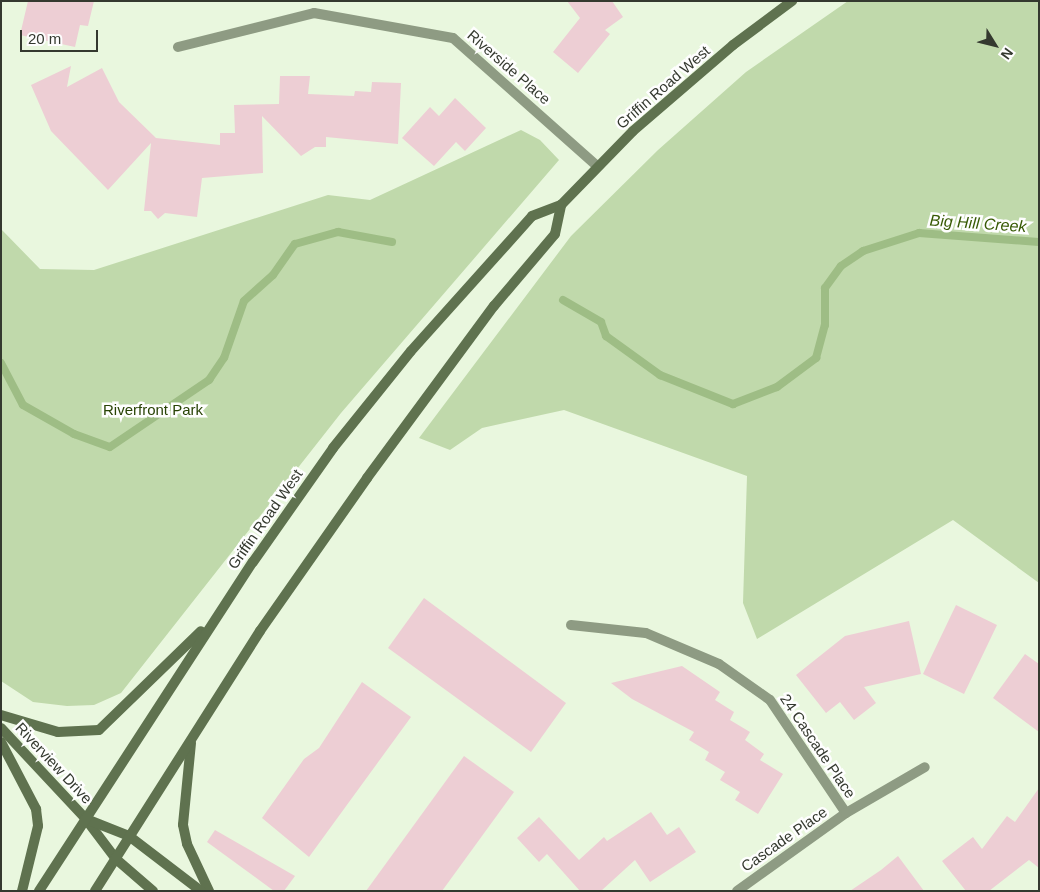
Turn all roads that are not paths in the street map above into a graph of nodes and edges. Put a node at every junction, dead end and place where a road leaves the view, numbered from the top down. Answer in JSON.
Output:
{"nodes":[{"id":1,"x":792,"y":1,"type":"edge"},
{"id":2,"x":178,"y":47,"type":"dead end"},
{"id":3,"x":597,"y":166,"type":"junction"},
{"id":4,"x":561,"y":205,"type":"junction"},
{"id":5,"x":215,"y":618,"type":"junction"},
{"id":6,"x":571,"y":624,"type":"dead end"},
{"id":7,"x":1,"y":715,"type":"edge"},
{"id":8,"x":1,"y":728,"type":"edge"},
{"id":9,"x":192,"y":738,"type":"junction"},
{"id":10,"x":1,"y":742,"type":"edge"},
{"id":11,"x":925,"y":767,"type":"dead end"},
{"id":12,"x":846,"y":813,"type":"junction"},
{"id":13,"x":85,"y":818,"type":"junction"},
{"id":14,"x":130,"y":836,"type":"junction"},
{"id":15,"x":116,"y":859,"type":"junction"},
{"id":16,"x":22,"y":891,"type":"edge"},
{"id":17,"x":38,"y":891,"type":"edge"},
{"id":18,"x":95,"y":891,"type":"edge"},
{"id":19,"x":153,"y":891,"type":"edge"},
{"id":20,"x":201,"y":891,"type":"edge"},
{"id":21,"x":209,"y":891,"type":"edge"},
{"id":22,"x":737,"y":891,"type":"edge"}],
"edges":[{"from":1,"to":3,"type":"main road","name":"Griffin Road West"},
{"from":2,"to":3,"type":"street","name":"Riverside Place"},
{"from":3,"to":4,"type":"main road","name":"Griffin Road West"},
{"from":4,"to":5,"type":"main road","name":"Griffin Road West"},
{"from":4,"to":9,"type":"main road","name":"Griffin Road West"},
{"from":5,"to":7,"type":"main road"},
{"from":5,"to":13,"type":"main road","name":"Griffin Road West"},
{"from":6,"to":12,"type":"street","name":"24 Cascade Place"},
{"from":8,"to":13,"type":"main road","name":"Riverview Drive"},
{"from":9,"to":14,"type":"main road","name":"Griffin Road West"},
{"from":9,"to":21,"type":"main road"},
{"from":10,"to":16,"type":"main road"},
{"from":11,"to":12,"type":"street","name":"Cascade Place"},
{"from":12,"to":22,"type":"street","name":"Cascade Place"},
{"from":13,"to":14,"type":"main road"},
{"from":13,"to":15,"type":"main road","name":"Riverview Drive"},
{"from":13,"to":17,"type":"main road","name":"Griffin Road West"},
{"from":14,"to":15,"type":"main road","name":"Griffin Road West"},
{"from":14,"to":20,"type":"main road"},
{"from":15,"to":18,"type":"main road","name":"Griffin Road West"},
{"from":15,"to":19,"type":"main road","name":"Riverview Drive"}]}
